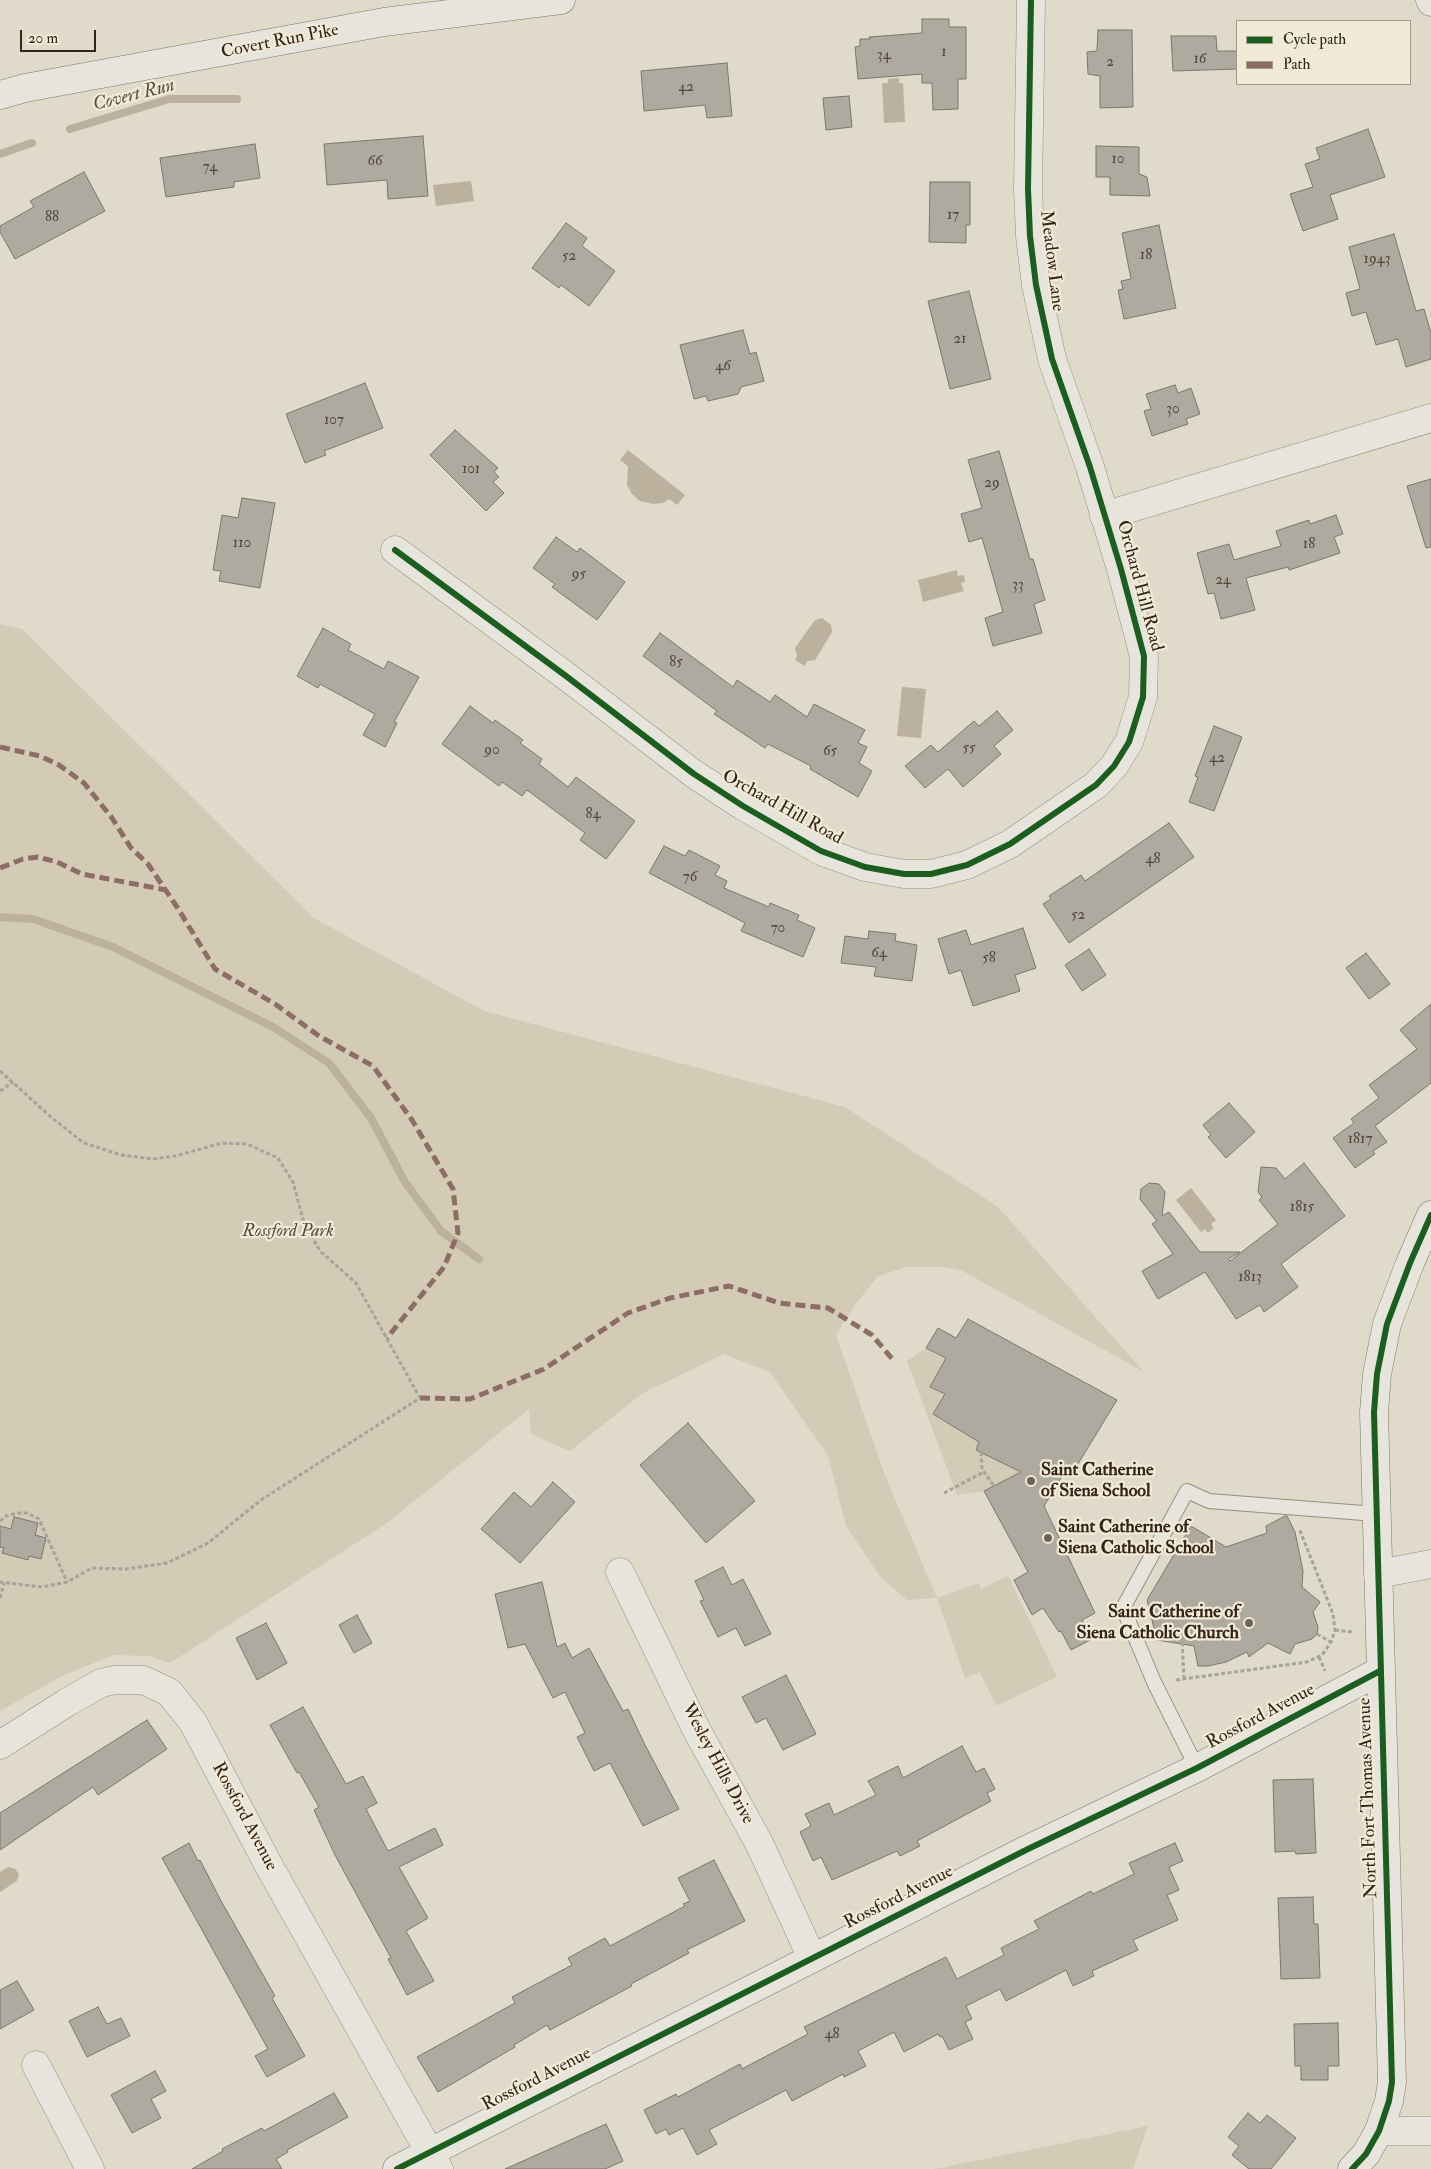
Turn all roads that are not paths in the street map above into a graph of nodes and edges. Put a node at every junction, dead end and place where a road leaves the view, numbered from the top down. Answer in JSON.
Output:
{"nodes":[{"id":1,"x":561,"y":0,"type":"edge"},
{"id":2,"x":1031,"y":0,"type":"edge"},
{"id":3,"x":0,"y":95,"type":"edge"},
{"id":4,"x":1431,"y":418,"type":"edge"},
{"id":5,"x":1104,"y":516,"type":"junction"},
{"id":6,"x":395,"y":550,"type":"dead end"},
{"id":7,"x":1431,"y":1215,"type":"edge"},
{"id":8,"x":1376,"y":1514,"type":"junction"},
{"id":9,"x":1431,"y":1564,"type":"edge"},
{"id":10,"x":620,"y":1572,"type":"dead end"},
{"id":11,"x":1378,"y":1574,"type":"junction"},
{"id":12,"x":1380,"y":1671,"type":"junction"},
{"id":13,"x":0,"y":1745,"type":"edge"},
{"id":14,"x":1197,"y":1768,"type":"junction"},
{"id":15,"x":812,"y":1958,"type":"junction"},
{"id":16,"x":36,"y":2065,"type":"dead end"},
{"id":17,"x":1379,"y":2131,"type":"junction"},
{"id":18,"x":1431,"y":2131,"type":"edge"},
{"id":19,"x":435,"y":2160,"type":"edge"},
{"id":20,"x":90,"y":2169,"type":"edge"},
{"id":21,"x":397,"y":2169,"type":"edge"},
{"id":22,"x":1352,"y":2169,"type":"edge"}],
"edges":[{"from":1,"to":3,"type":"street","name":"Covert Run Pike"},
{"from":2,"to":5,"type":"street","name":"Meadow Lane"},
{"from":4,"to":5,"type":"street","name":"Orchard Hill Road"},
{"from":5,"to":6,"type":"street","name":"Orchard Hill Road"},
{"from":7,"to":8,"type":"street","name":"North Fort Thomas Avenue"},
{"from":8,"to":11,"type":"street","name":"North Fort Thomas Avenue"},
{"from":8,"to":14,"type":"lane"},
{"from":9,"to":11,"type":"street"},
{"from":10,"to":15,"type":"street","name":"Wesley Hills Drive"},
{"from":11,"to":12,"type":"street","name":"North Fort Thomas Avenue"},
{"from":12,"to":14,"type":"street","name":"Rossford Avenue"},
{"from":12,"to":17,"type":"street","name":"North Fort Thomas Avenue"},
{"from":13,"to":19,"type":"street","name":"Rossford Avenue"},
{"from":14,"to":15,"type":"street","name":"Rossford Avenue"},
{"from":15,"to":19,"type":"street","name":"Rossford Avenue"},
{"from":16,"to":20,"type":"street"},
{"from":17,"to":18,"type":"street"},
{"from":17,"to":22,"type":"street","name":"North Fort Thomas Avenue"},
{"from":19,"to":21,"type":"street"}]}
